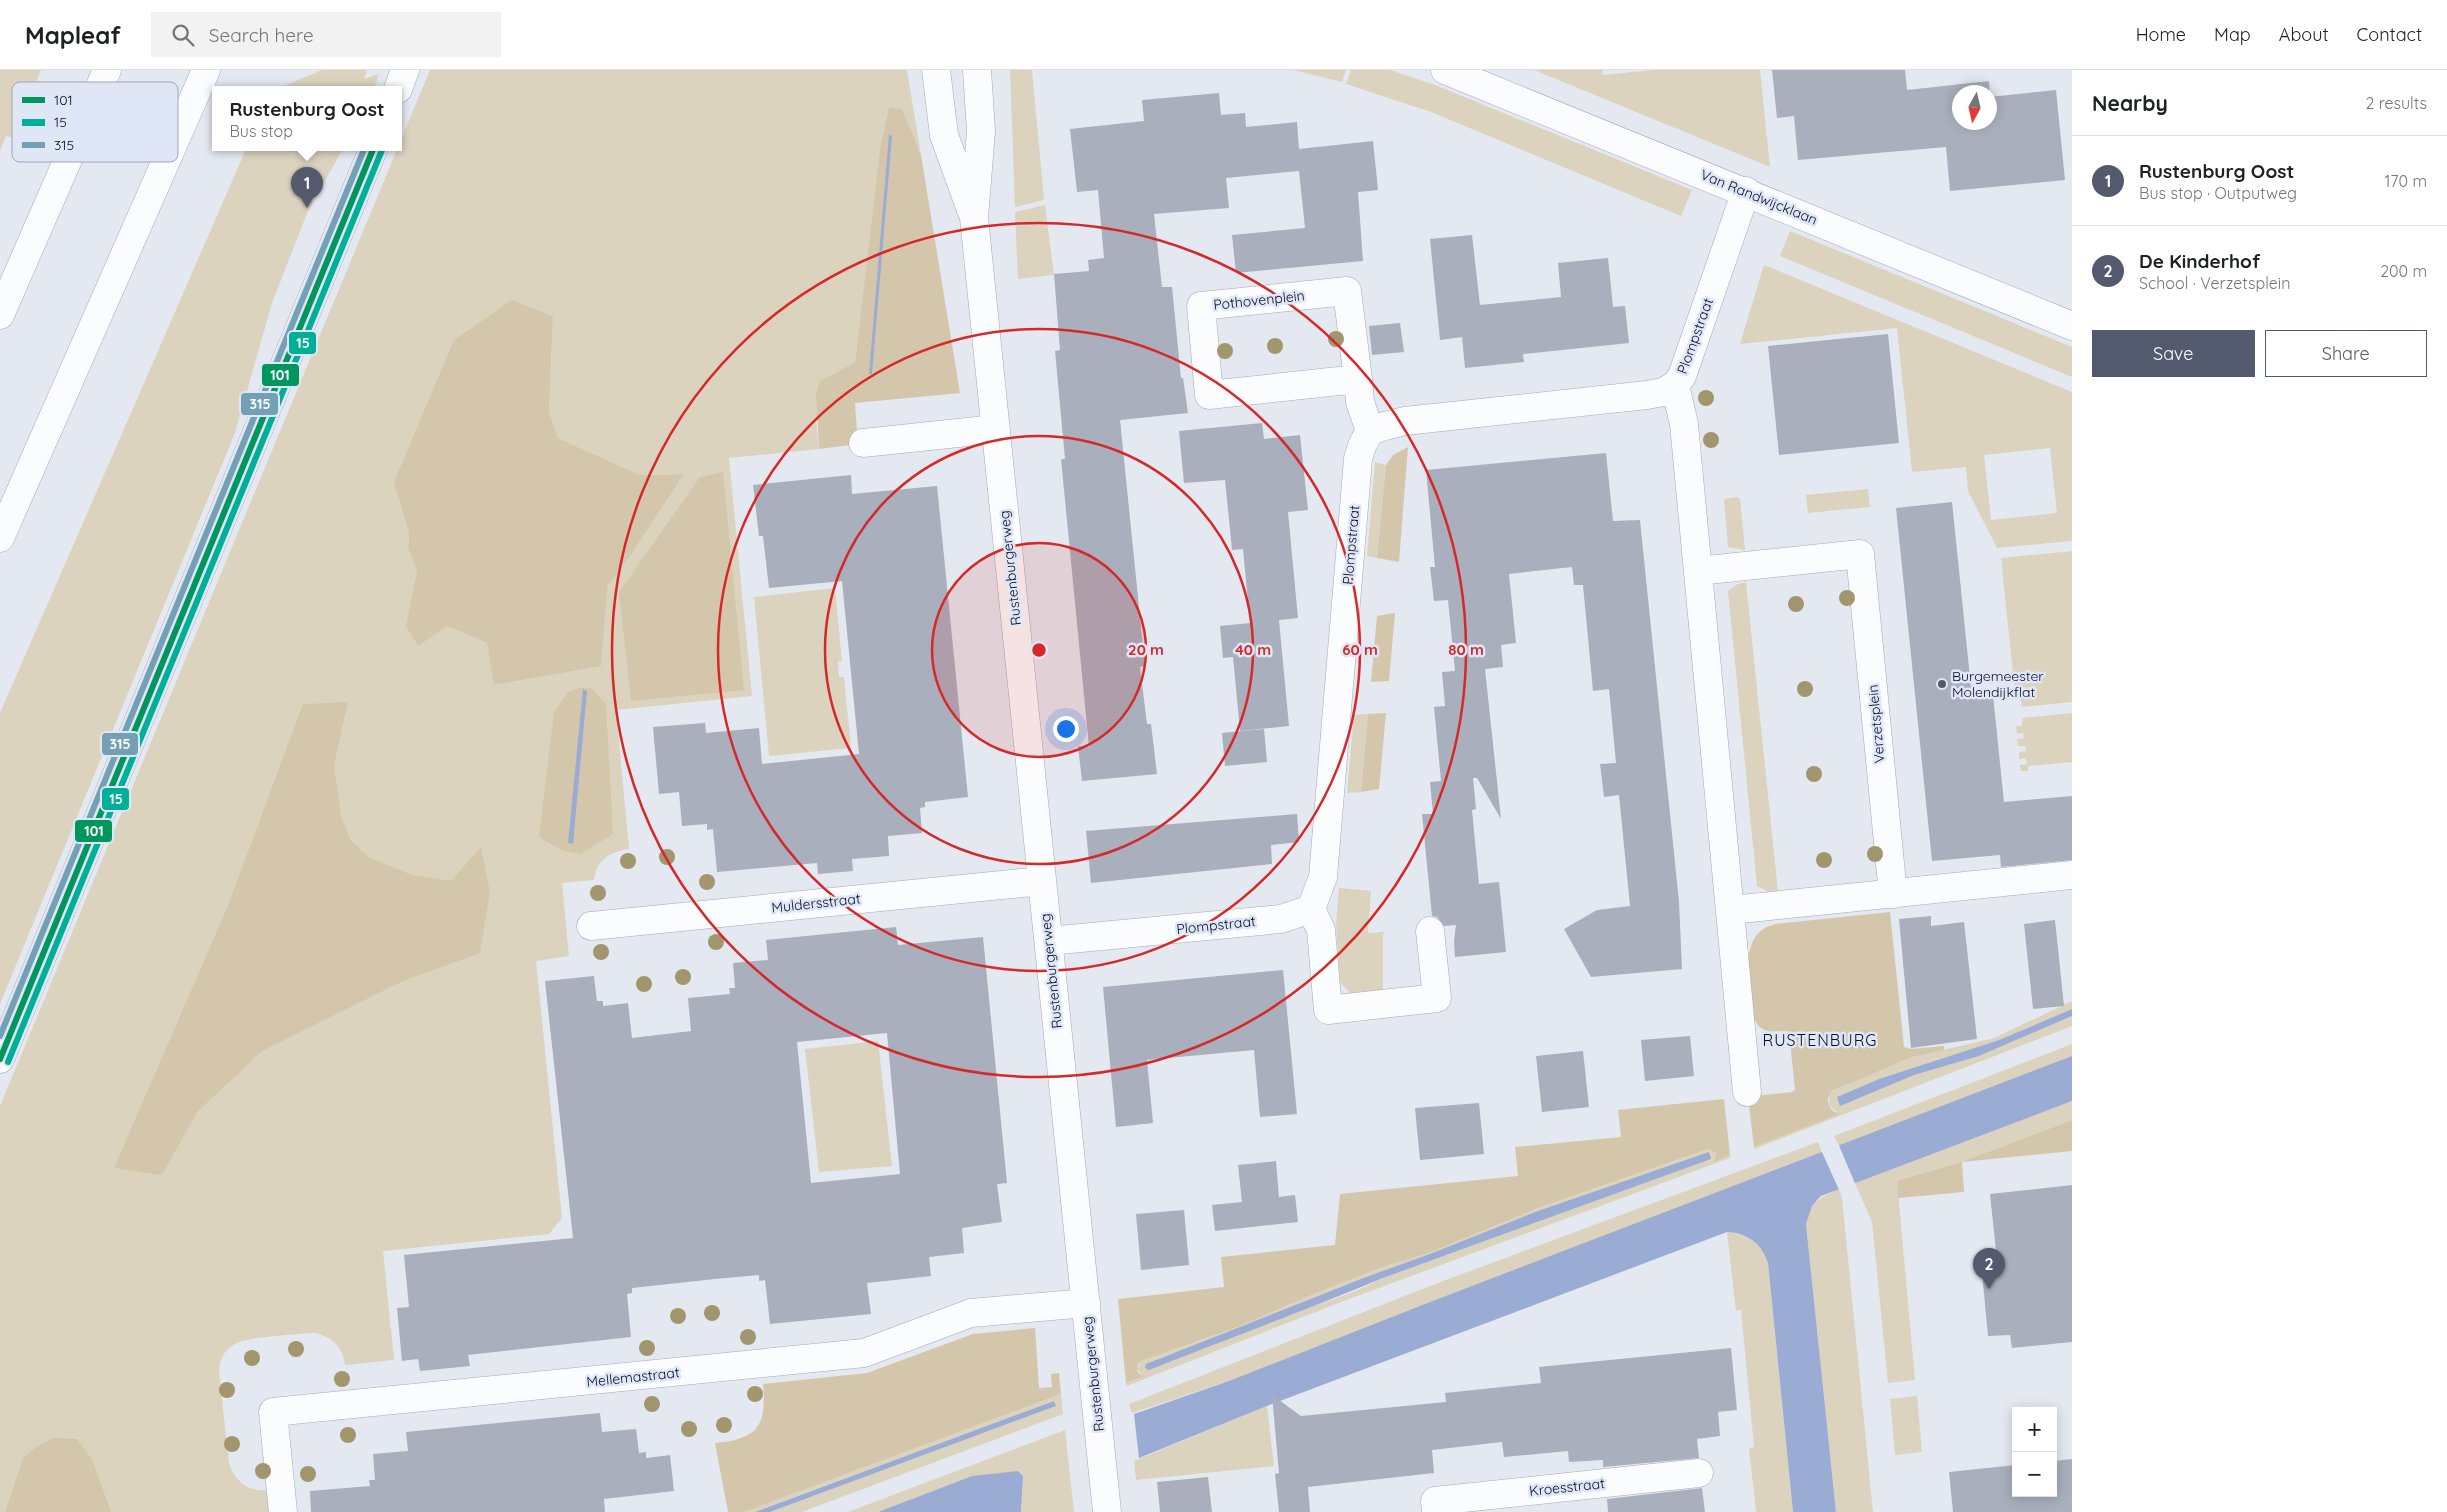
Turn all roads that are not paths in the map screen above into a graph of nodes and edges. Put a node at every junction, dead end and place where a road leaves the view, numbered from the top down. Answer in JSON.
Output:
{"nodes":[{"id":1,"x":107,"y":70,"type":"edge"},
{"id":2,"x":206,"y":70,"type":"edge"},
{"id":3,"x":406,"y":70,"type":"edge"},
{"id":4,"x":936,"y":70,"type":"edge"},
{"id":5,"x":977,"y":70,"type":"edge"},
{"id":6,"x":1446,"y":70,"type":"edge"},
{"id":7,"x":102,"y":82,"type":"edge"},
{"id":8,"x":399,"y":86,"type":"edge"},
{"id":9,"x":178,"y":134,"type":"edge"},
{"id":10,"x":372,"y":151,"type":"edge"},
{"id":11,"x":67,"y":162,"type":"edge"},
{"id":12,"x":166,"y":162,"type":"edge"},
{"id":13,"x":1746,"y":191,"type":"junction"},
{"id":14,"x":974,"y":218,"type":"junction"},
{"id":15,"x":0,"y":315,"type":"edge"},
{"id":16,"x":2072,"y":326,"type":"edge"},
{"id":17,"x":1358,"y":379,"type":"junction"},
{"id":18,"x":1675,"y":385,"type":"junction"},
{"id":19,"x":996,"y":429,"type":"junction"},
{"id":20,"x":1370,"y":432,"type":"junction"},
{"id":21,"x":863,"y":443,"type":"dead end"},
{"id":22,"x":0,"y":538,"type":"edge"},
{"id":23,"x":1698,"y":571,"type":"junction"},
{"id":24,"x":2072,"y":875,"type":"edge"},
{"id":25,"x":1042,"y":880,"type":"junction"},
{"id":26,"x":1893,"y":894,"type":"junction"},
{"id":27,"x":1312,"y":909,"type":"junction"},
{"id":28,"x":1731,"y":910,"type":"junction"},
{"id":29,"x":591,"y":926,"type":"dead end"},
{"id":30,"x":1430,"y":931,"type":"dead end"},
{"id":31,"x":1048,"y":942,"type":"junction"},
{"id":32,"x":0,"y":1059,"type":"edge"},
{"id":33,"x":1747,"y":1092,"type":"dead end"},
{"id":34,"x":1086,"y":1303,"type":"junction"},
{"id":35,"x":1699,"y":1473,"type":"dead end"},
{"id":36,"x":1436,"y":1507,"type":"edge"},
{"id":37,"x":283,"y":1512,"type":"edge"},
{"id":38,"x":1107,"y":1512,"type":"edge"}],
"edges":[{"from":1,"to":7,"type":"main road"},
{"from":2,"to":9,"type":"main road"},
{"from":3,"to":8,"type":"main road"},
{"from":4,"to":14,"type":"main road","name":"Rustenburgerweg"},
{"from":5,"to":14,"type":"main road","name":"Rustenburgerweg"},
{"from":6,"to":13,"type":"main road","name":"Van Randwijcklaan"},
{"from":10,"to":32,"type":"main road"},
{"from":11,"to":15,"type":"main road"},
{"from":12,"to":22,"type":"main road"},
{"from":13,"to":16,"type":"main road","name":"Van Randwijcklaan"},
{"from":13,"to":18,"type":"main road","name":"Plompstraat"},
{"from":14,"to":19,"type":"main road","name":"Rustenburgerweg"},
{"from":17,"to":17,"type":"main road","name":"Pothovenplein"},
{"from":17,"to":20,"type":"main road","name":"Pothovenplein"},
{"from":18,"to":20,"type":"main road","name":"Plompstraat"},
{"from":18,"to":23,"type":"main road"},
{"from":19,"to":21,"type":"main road"},
{"from":19,"to":25,"type":"main road","name":"Rustenburgerweg"},
{"from":20,"to":27,"type":"main road","name":"Plompstraat"},
{"from":23,"to":26,"type":"main road","name":"Verzetsplein"},
{"from":23,"to":28,"type":"main road"},
{"from":24,"to":26,"type":"main road"},
{"from":25,"to":29,"type":"main road","name":"Muldersstraat"},
{"from":25,"to":31,"type":"main road","name":"Rustenburgerweg"},
{"from":26,"to":28,"type":"main road"},
{"from":27,"to":30,"type":"main road"},
{"from":27,"to":31,"type":"main road","name":"Plompstraat"},
{"from":28,"to":33,"type":"main road"},
{"from":31,"to":34,"type":"main road","name":"Rustenburgerweg"},
{"from":34,"to":37,"type":"main road","name":"Mellemastraat"},
{"from":34,"to":38,"type":"main road","name":"Rustenburgerweg"},
{"from":35,"to":36,"type":"main road","name":"Kroesstraat"}]}
